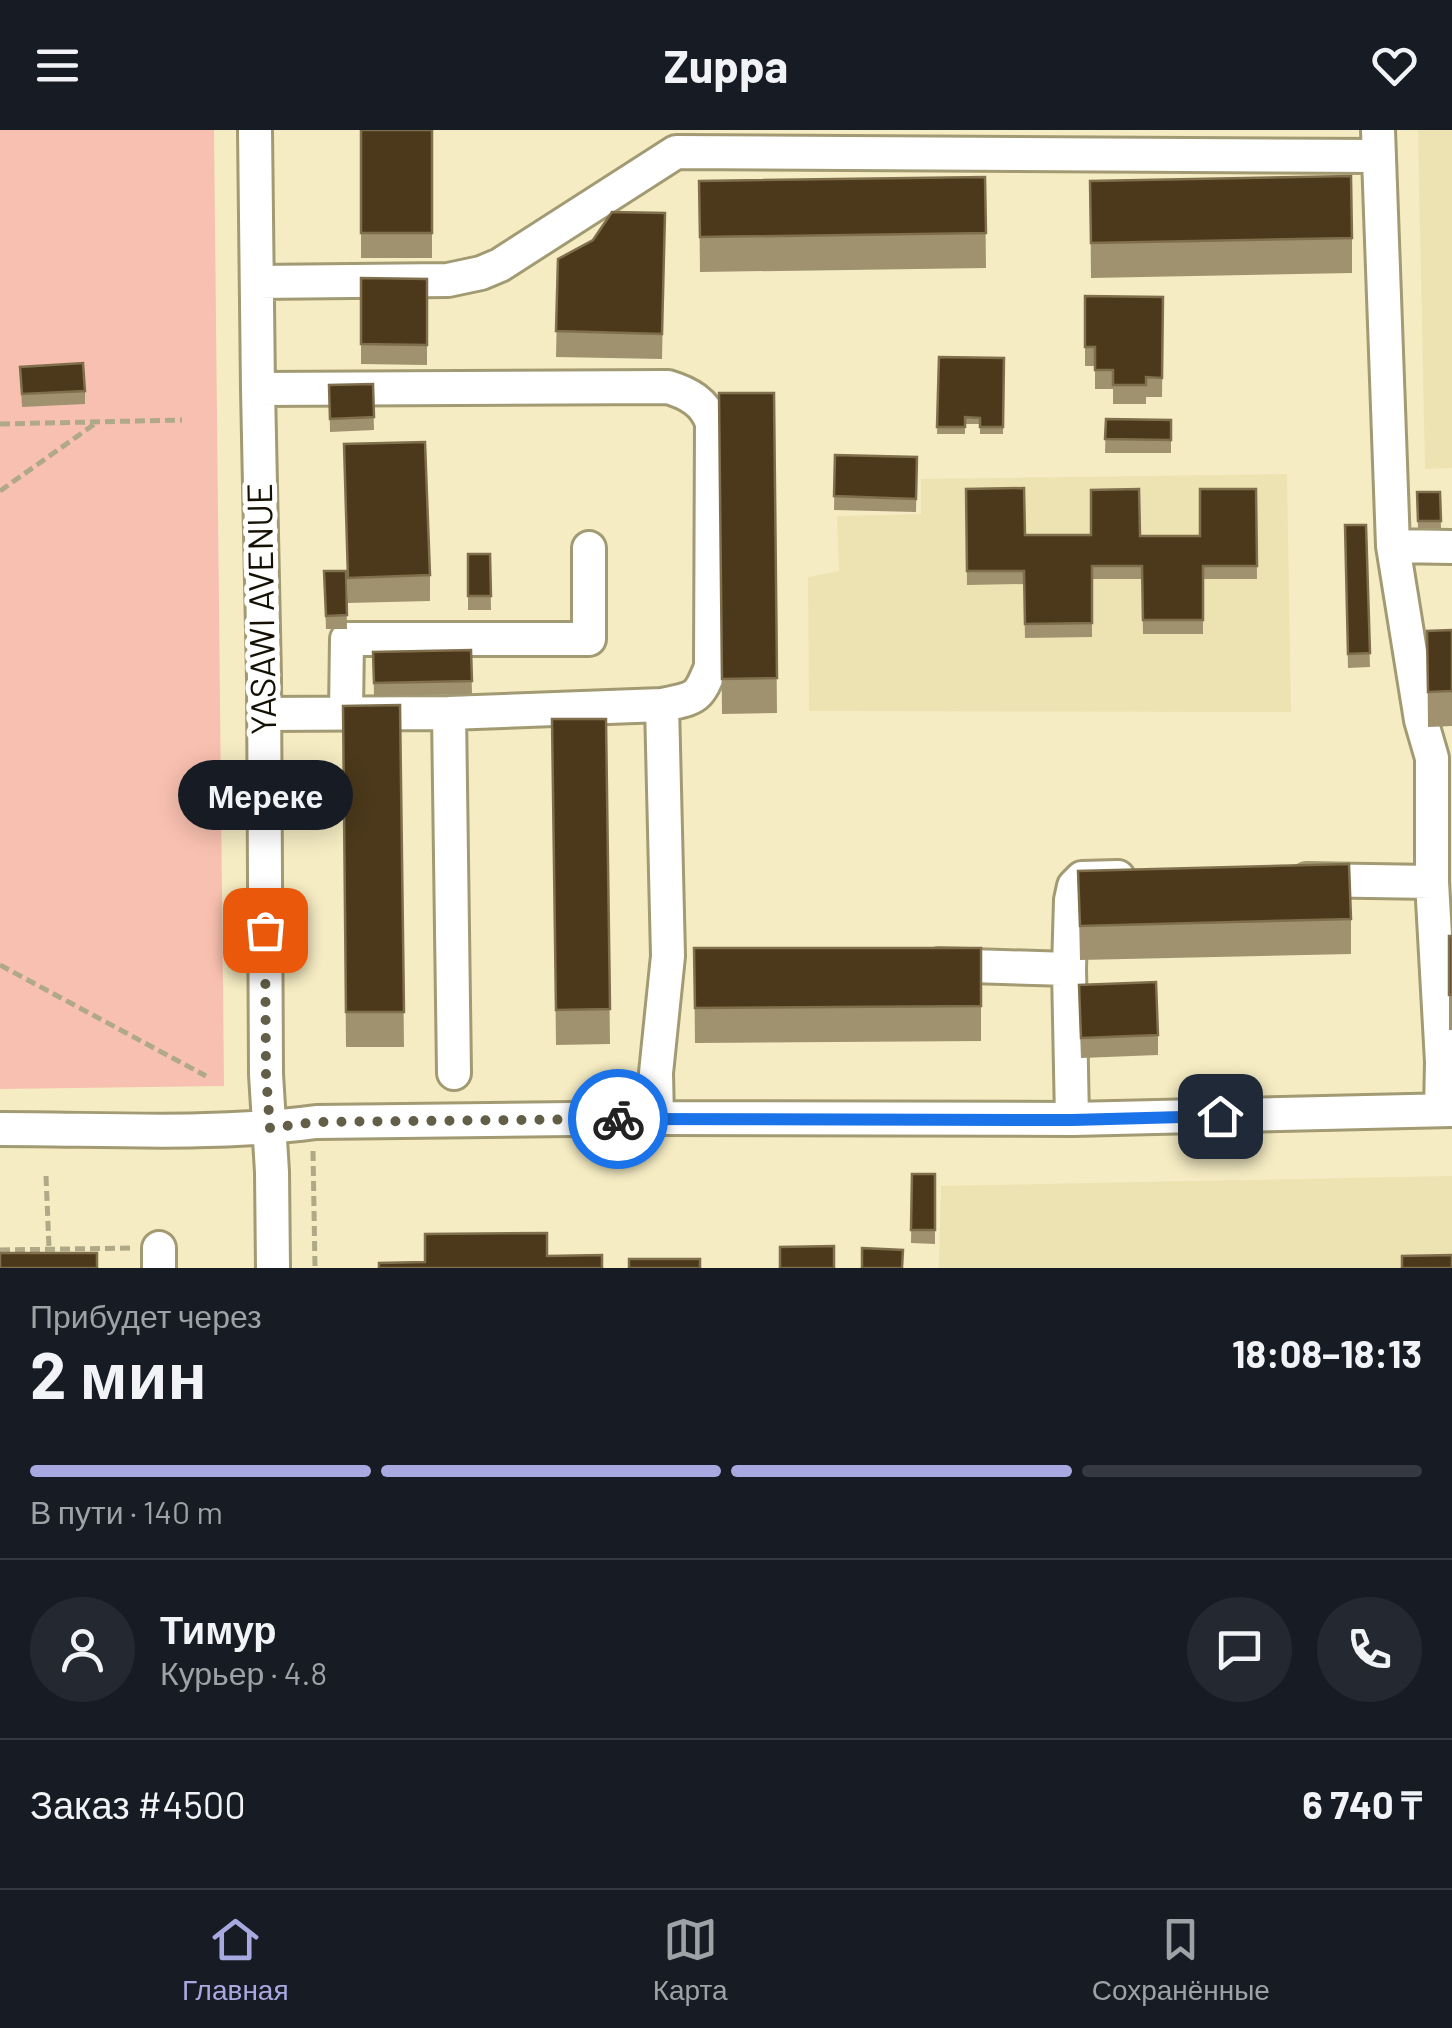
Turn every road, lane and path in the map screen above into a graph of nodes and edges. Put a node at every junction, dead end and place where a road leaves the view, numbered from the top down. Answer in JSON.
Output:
{"nodes":[{"id":1,"x":255,"y":130,"type":"edge"},
{"id":2,"x":676,"y":141,"type":"edge"},
{"id":3,"x":1379,"y":143,"type":"edge"},
{"id":4,"x":257,"y":282,"type":"junction"},
{"id":5,"x":258,"y":389,"type":"junction"},
{"id":6,"x":182,"y":420,"type":"dead end"},
{"id":7,"x":98,"y":422,"type":"junction"},
{"id":8,"x":0,"y":424,"type":"edge"},
{"id":9,"x":0,"y":491,"type":"edge"},
{"id":10,"x":1393,"y":546,"type":"junction"},
{"id":11,"x":1452,"y":547,"type":"edge"},
{"id":12,"x":588,"y":548,"type":"dead end"},
{"id":13,"x":662,"y":705,"type":"junction"},
{"id":14,"x":346,"y":712,"type":"junction"},
{"id":15,"x":448,"y":712,"type":"junction"},
{"id":16,"x":264,"y":714,"type":"junction"},
{"id":17,"x":1442,"y":758,"type":"edge"},
{"id":18,"x":1148,"y":878,"type":"edge"},
{"id":19,"x":1281,"y":880,"type":"edge"},
{"id":20,"x":1432,"y":882,"type":"junction"},
{"id":21,"x":1444,"y":949,"type":"edge"},
{"id":22,"x":668,"y":956,"type":"junction"},
{"id":23,"x":706,"y":957,"type":"edge"},
{"id":24,"x":916,"y":964,"type":"edge"},
{"id":25,"x":0,"y":966,"type":"edge"},
{"id":26,"x":1069,"y":969,"type":"junction"},
{"id":27,"x":454,"y":1073,"type":"dead end"},
{"id":28,"x":206,"y":1076,"type":"dead end"},
{"id":29,"x":1447,"y":1110,"type":"edge"},
{"id":30,"x":657,"y":1118,"type":"junction"},
{"id":31,"x":1072,"y":1120,"type":"junction"},
{"id":32,"x":0,"y":1128,"type":"edge"},
{"id":33,"x":270,"y":1128,"type":"junction"},
{"id":34,"x":313,"y":1146,"type":"dead end"},
{"id":35,"x":46,"y":1176,"type":"dead end"},
{"id":36,"x":49,"y":1249,"type":"junction"},
{"id":37,"x":0,"y":1250,"type":"edge"},
{"id":38,"x":159,"y":1258,"type":"edge"},
{"id":39,"x":272,"y":1268,"type":"edge"},
{"id":40,"x":315,"y":1268,"type":"edge"}],
"edges":[{"from":1,"to":4,"type":"street","name":"YASAWI AVENUE"},
{"from":2,"to":3,"type":"street"},
{"from":2,"to":4,"type":"street"},
{"from":3,"to":10,"type":"street"},
{"from":4,"to":5,"type":"street","name":"YASAWI AVENUE"},
{"from":5,"to":13,"type":"street"},
{"from":5,"to":16,"type":"street","name":"YASAWI AVENUE"},
{"from":6,"to":7,"type":"path"},
{"from":7,"to":8,"type":"path"},
{"from":7,"to":9,"type":"path"},
{"from":10,"to":11,"type":"street"},
{"from":10,"to":17,"type":"street"},
{"from":12,"to":14,"type":"street"},
{"from":13,"to":15,"type":"street"},
{"from":13,"to":22,"type":"street"},
{"from":14,"to":15,"type":"street"},
{"from":14,"to":16,"type":"street"},
{"from":15,"to":27,"type":"street"},
{"from":16,"to":33,"type":"street","name":"YASAWI AVENUE"},
{"from":17,"to":20,"type":"street"},
{"from":18,"to":26,"type":"street"},
{"from":19,"to":20,"type":"street"},
{"from":20,"to":21,"type":"street"},
{"from":21,"to":29,"type":"street"},
{"from":22,"to":23,"type":"street"},
{"from":22,"to":30,"type":"street"},
{"from":24,"to":26,"type":"street"},
{"from":25,"to":28,"type":"path"},
{"from":26,"to":31,"type":"street"},
{"from":29,"to":31,"type":"street"},
{"from":30,"to":31,"type":"street"},
{"from":30,"to":33,"type":"street"},
{"from":32,"to":33,"type":"street"},
{"from":33,"to":39,"type":"street","name":"YASAWI AVENUE"},
{"from":34,"to":40,"type":"path"},
{"from":35,"to":36,"type":"path"},
{"from":36,"to":37,"type":"path"},
{"from":36,"to":38,"type":"path"}]}
